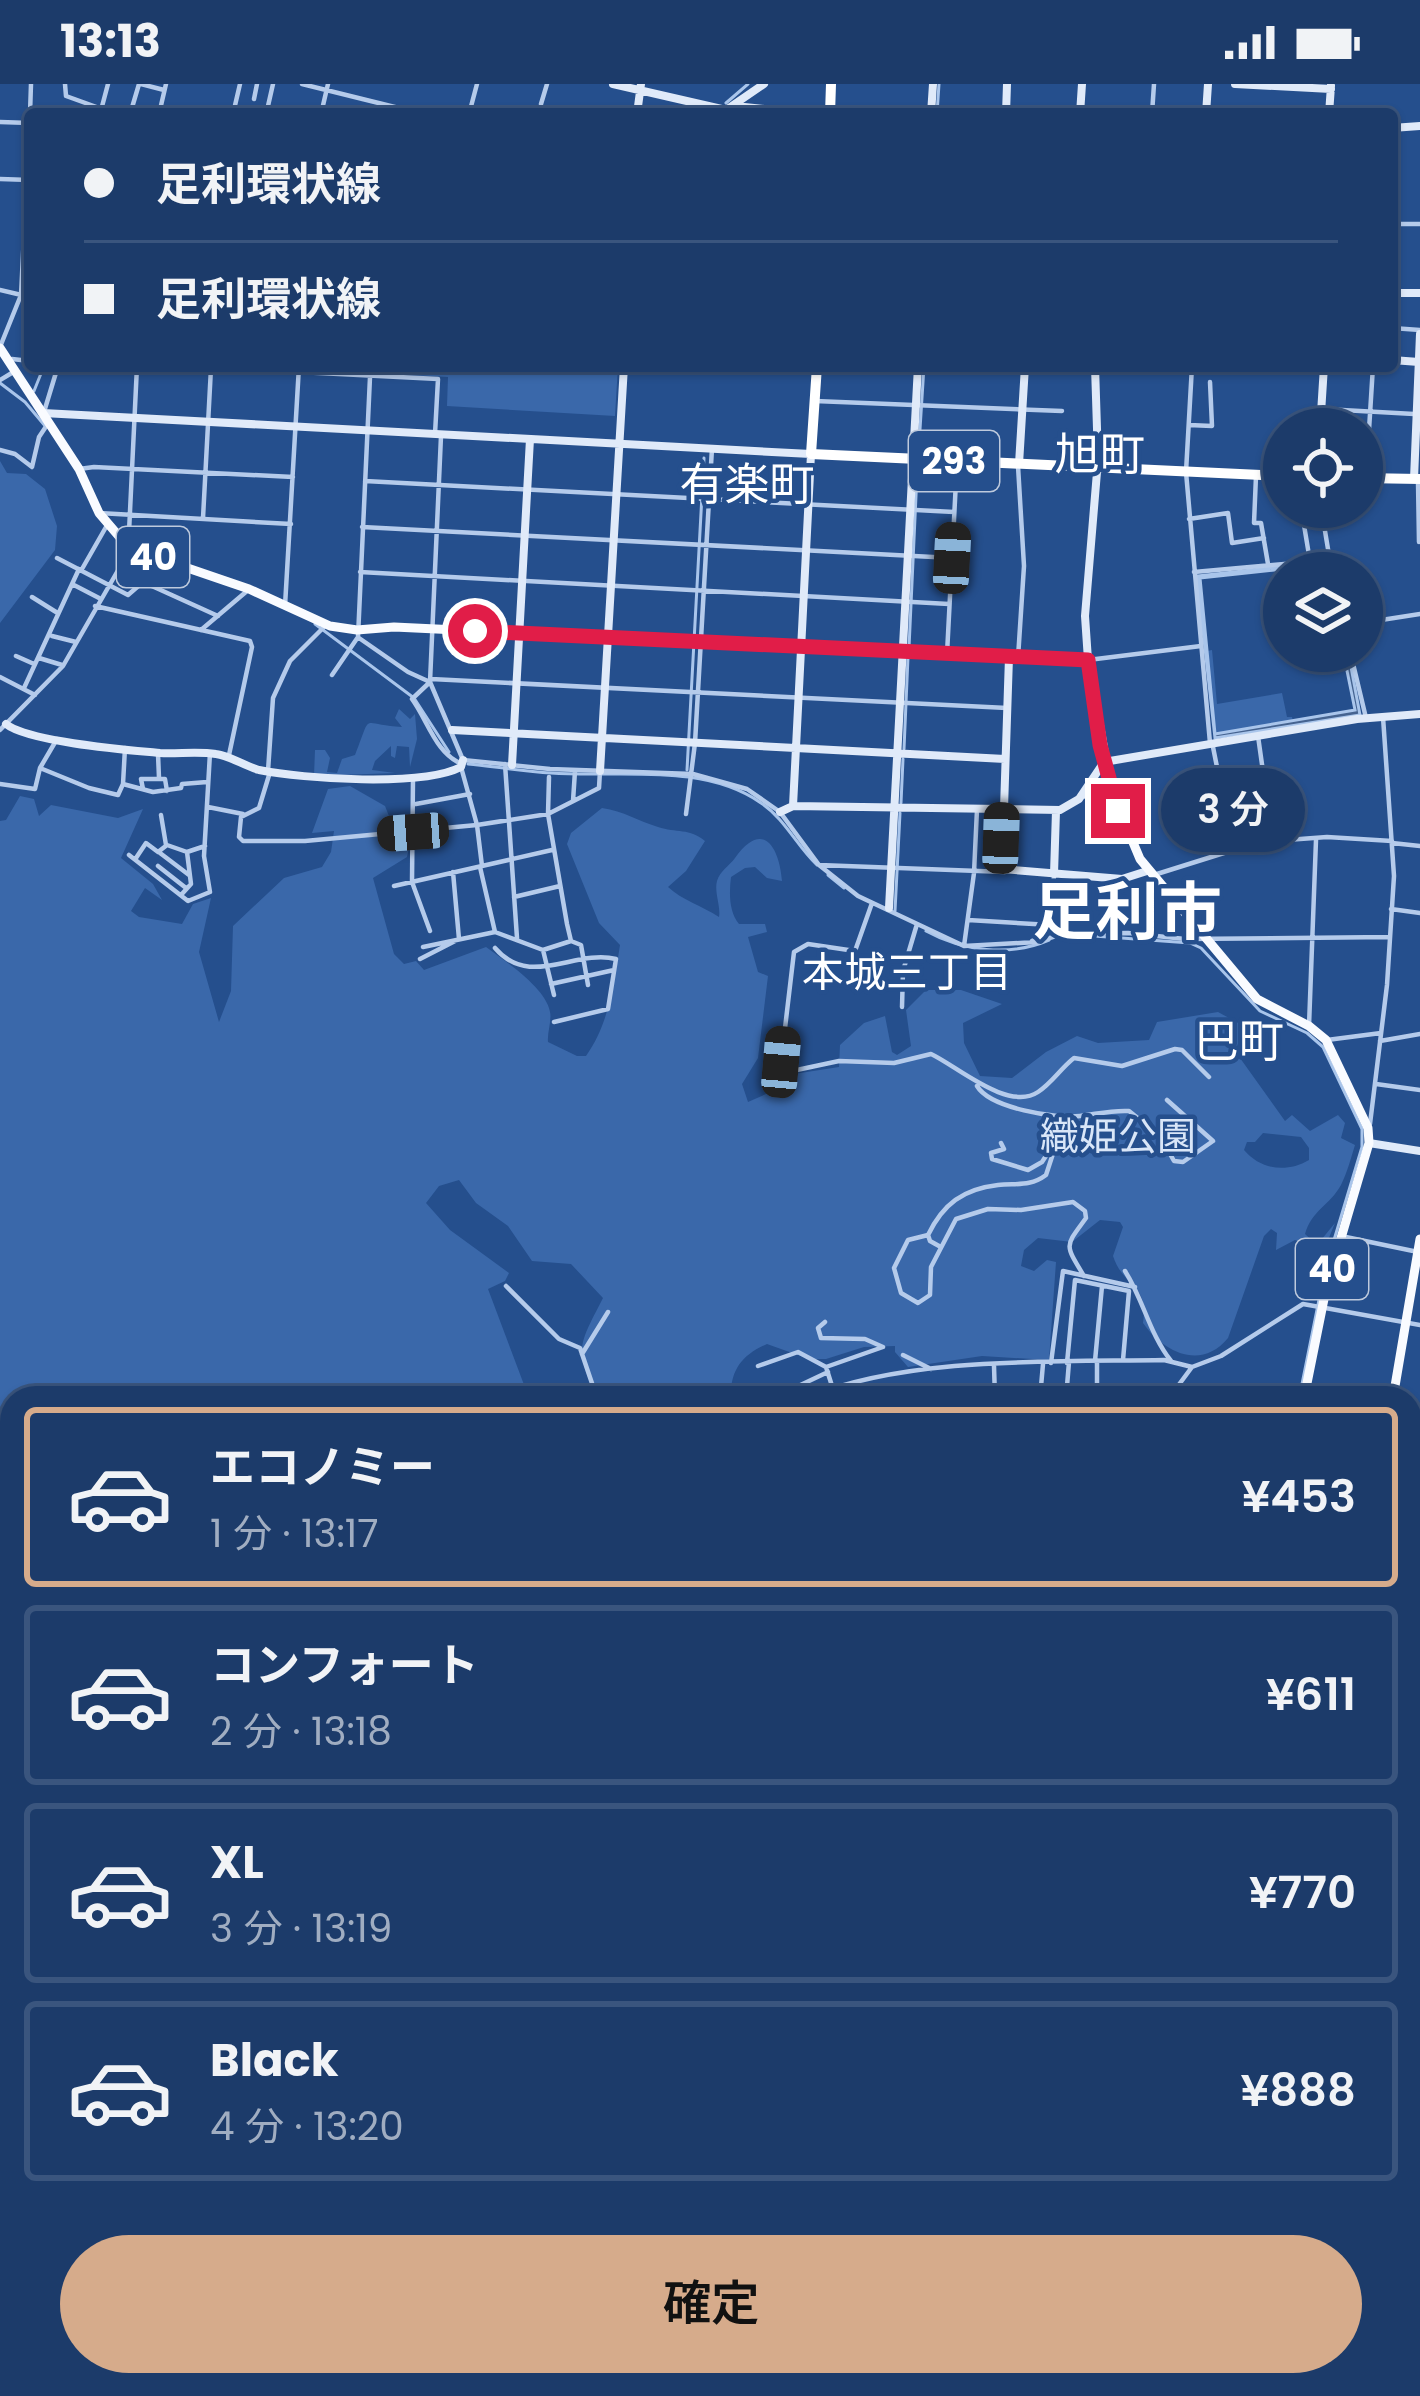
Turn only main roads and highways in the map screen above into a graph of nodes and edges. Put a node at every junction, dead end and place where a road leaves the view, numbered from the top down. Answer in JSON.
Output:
{"nodes":[{"id":1,"x":0,"y":348,"type":"edge"},
{"id":2,"x":817,"y":372,"type":"edge"},
{"id":3,"x":1263,"y":475,"type":"edge"},
{"id":4,"x":1383,"y":478,"type":"edge"},
{"id":5,"x":1417,"y":479,"type":"edge"},
{"id":6,"x":1420,"y":1239,"type":"edge"},
{"id":7,"x":1418,"y":1252,"type":"edge"},
{"id":8,"x":1306,"y":1386,"type":"edge"},
{"id":9,"x":1395,"y":1386,"type":"edge"}],
"edges":[{"from":1,"to":8,"type":"main road","number":"40"},
{"from":2,"to":3,"type":"highway","number":"293"},
{"from":4,"to":5,"type":"highway"},
{"from":6,"to":7,"type":"main road"},
{"from":7,"to":9,"type":"main road"}]}
